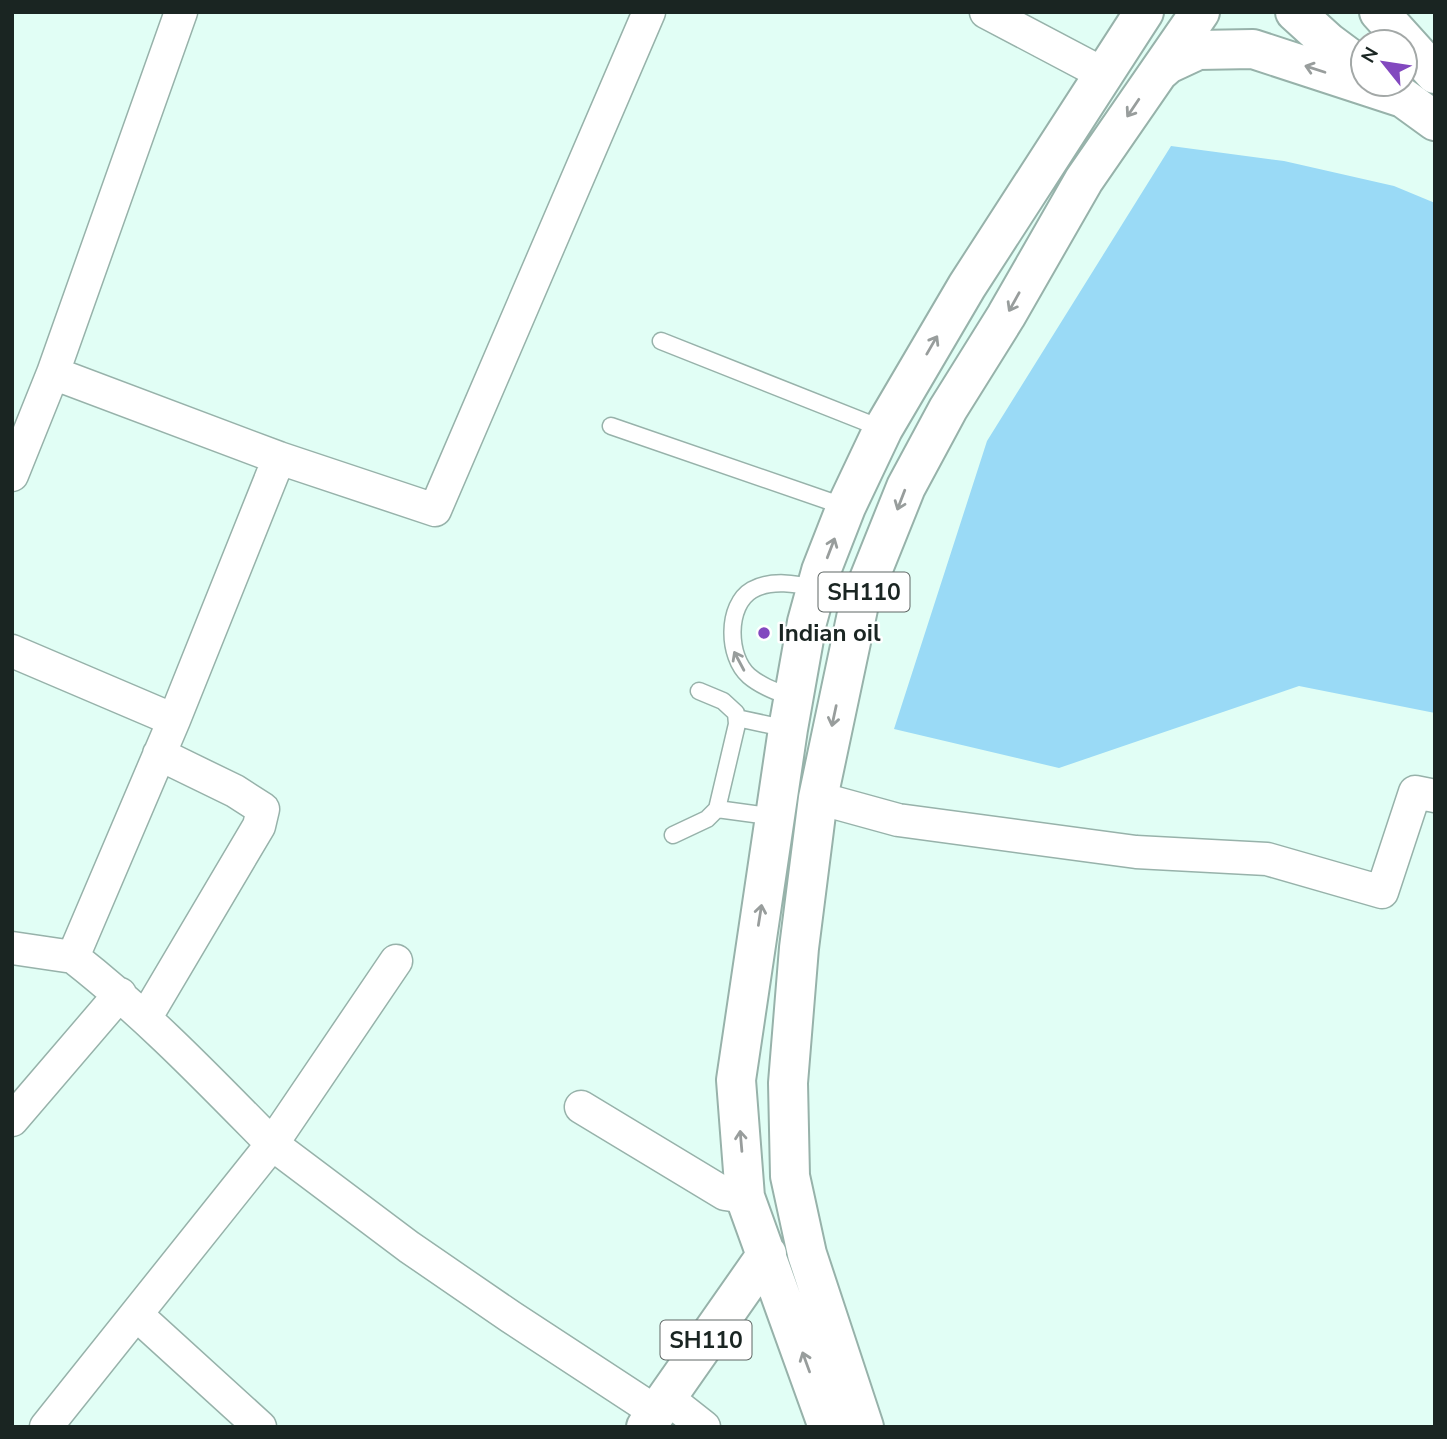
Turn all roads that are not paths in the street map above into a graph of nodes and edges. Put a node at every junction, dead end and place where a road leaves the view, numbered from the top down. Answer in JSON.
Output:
{"nodes":[{"id":1,"x":181,"y":12,"type":"edge"},
{"id":2,"x":649,"y":12,"type":"edge"},
{"id":3,"x":986,"y":12,"type":"edge"},
{"id":4,"x":1111,"y":12,"type":"edge"},
{"id":5,"x":1144,"y":12,"type":"edge"},
{"id":6,"x":1200,"y":12,"type":"edge"},
{"id":7,"x":1294,"y":12,"type":"edge"},
{"id":8,"x":1379,"y":12,"type":"edge"},
{"id":9,"x":1349,"y":58,"type":"edge"},
{"id":10,"x":1094,"y":69,"type":"junction"},
{"id":11,"x":1435,"y":74,"type":"edge"},
{"id":12,"x":1155,"y":76,"type":"junction"},
{"id":13,"x":1349,"y":78,"type":"edge"},
{"id":14,"x":1404,"y":98,"type":"edge"},
{"id":15,"x":1435,"y":121,"type":"edge"},
{"id":16,"x":1057,"y":145,"type":"junction"},
{"id":17,"x":661,"y":341,"type":"dead end"},
{"id":18,"x":53,"y":373,"type":"junction"},
{"id":19,"x":611,"y":426,"type":"dead end"},
{"id":20,"x":883,"y":429,"type":"junction"},
{"id":21,"x":279,"y":458,"type":"junction"},
{"id":22,"x":12,"y":475,"type":"edge"},
{"id":23,"x":846,"y":507,"type":"junction"},
{"id":24,"x":817,"y":588,"type":"junction"},
{"id":25,"x":12,"y":651,"type":"edge"},
{"id":26,"x":699,"y":691,"type":"dead end"},
{"id":27,"x":791,"y":713,"type":"junction"},
{"id":28,"x":737,"y":718,"type":"junction"},
{"id":29,"x":174,"y":720,"type":"junction"},
{"id":30,"x":159,"y":754,"type":"junction"},
{"id":31,"x":1435,"y":796,"type":"edge"},
{"id":32,"x":818,"y":798,"type":"junction"},
{"id":33,"x":717,"y":809,"type":"junction"},
{"id":34,"x":776,"y":817,"type":"junction"},
{"id":35,"x":673,"y":835,"type":"dead end"},
{"id":36,"x":12,"y":948,"type":"edge"},
{"id":37,"x":73,"y":957,"type":"junction"},
{"id":38,"x":396,"y":961,"type":"dead end"},
{"id":39,"x":120,"y":993,"type":"junction"},
{"id":40,"x":146,"y":1017,"type":"junction"},
{"id":41,"x":581,"y":1107,"type":"dead end"},
{"id":42,"x":12,"y":1120,"type":"edge"},
{"id":43,"x":272,"y":1144,"type":"junction"},
{"id":44,"x":746,"y":1197,"type":"junction"},
{"id":45,"x":767,"y":1254,"type":"junction"},
{"id":46,"x":807,"y":1254,"type":"junction"},
{"id":47,"x":137,"y":1315,"type":"junction"},
{"id":48,"x":656,"y":1412,"type":"edge"},
{"id":49,"x":46,"y":1427,"type":"edge"},
{"id":50,"x":260,"y":1427,"type":"edge"},
{"id":51,"x":704,"y":1427,"type":"edge"},
{"id":52,"x":828,"y":1427,"type":"edge"},
{"id":53,"x":864,"y":1427,"type":"edge"}],
"edges":[{"from":1,"to":18,"type":"street"},
{"from":2,"to":21,"type":"street"},
{"from":3,"to":10,"type":"street"},
{"from":4,"to":10,"type":"main road"},
{"from":5,"to":16,"type":"main road","number":"SH110"},
{"from":6,"to":12,"type":"main road","number":"SH110"},
{"from":7,"to":9,"type":"main road"},
{"from":8,"to":11,"type":"main road"},
{"from":10,"to":16,"type":"main road"},
{"from":13,"to":12,"type":"main road","one_way":true},
{"from":12,"to":32,"type":"main road","number":"SH110","one_way":true},
{"from":14,"to":15,"type":"main road"},
{"from":20,"to":16,"type":"main road","number":"SH110","one_way":true},
{"from":17,"to":20,"type":"lane"},
{"from":18,"to":21,"type":"street"},
{"from":18,"to":22,"type":"street"},
{"from":19,"to":23,"type":"lane"},
{"from":20,"to":23,"type":"main road","number":"SH110"},
{"from":21,"to":29,"type":"street"},
{"from":24,"to":23,"type":"main road","number":"SH110","one_way":true},
{"from":24,"to":27,"type":"main road","number":"SH110"},
{"from":27,"to":24,"type":"lane","one_way":true},
{"from":25,"to":29,"type":"street"},
{"from":26,"to":28,"type":"lane"},
{"from":27,"to":28,"type":"lane"},
{"from":27,"to":34,"type":"main road","number":"SH110"},
{"from":28,"to":33,"type":"lane"},
{"from":29,"to":30,"type":"street"},
{"from":30,"to":37,"type":"street"},
{"from":30,"to":40,"type":"street"},
{"from":31,"to":32,"type":"street"},
{"from":32,"to":46,"type":"main road","number":"SH110"},
{"from":33,"to":34,"type":"lane"},
{"from":33,"to":35,"type":"lane"},
{"from":44,"to":34,"type":"main road","number":"SH110","one_way":true},
{"from":36,"to":37,"type":"street"},
{"from":37,"to":39,"type":"street"},
{"from":38,"to":43,"type":"street"},
{"from":39,"to":40,"type":"street"},
{"from":39,"to":42,"type":"street"},
{"from":40,"to":43,"type":"street"},
{"from":41,"to":44,"type":"street"},
{"from":43,"to":47,"type":"street"},
{"from":43,"to":48,"type":"street"},
{"from":44,"to":45,"type":"main road","number":"SH110"},
{"from":45,"to":46,"type":"main road"},
{"from":45,"to":48,"type":"main road","number":"SH110"},
{"from":52,"to":45,"type":"main road","number":"SH110","one_way":true},
{"from":46,"to":53,"type":"main road","number":"SH110"},
{"from":47,"to":49,"type":"street"},
{"from":47,"to":50,"type":"street"},
{"from":48,"to":51,"type":"street"}]}
